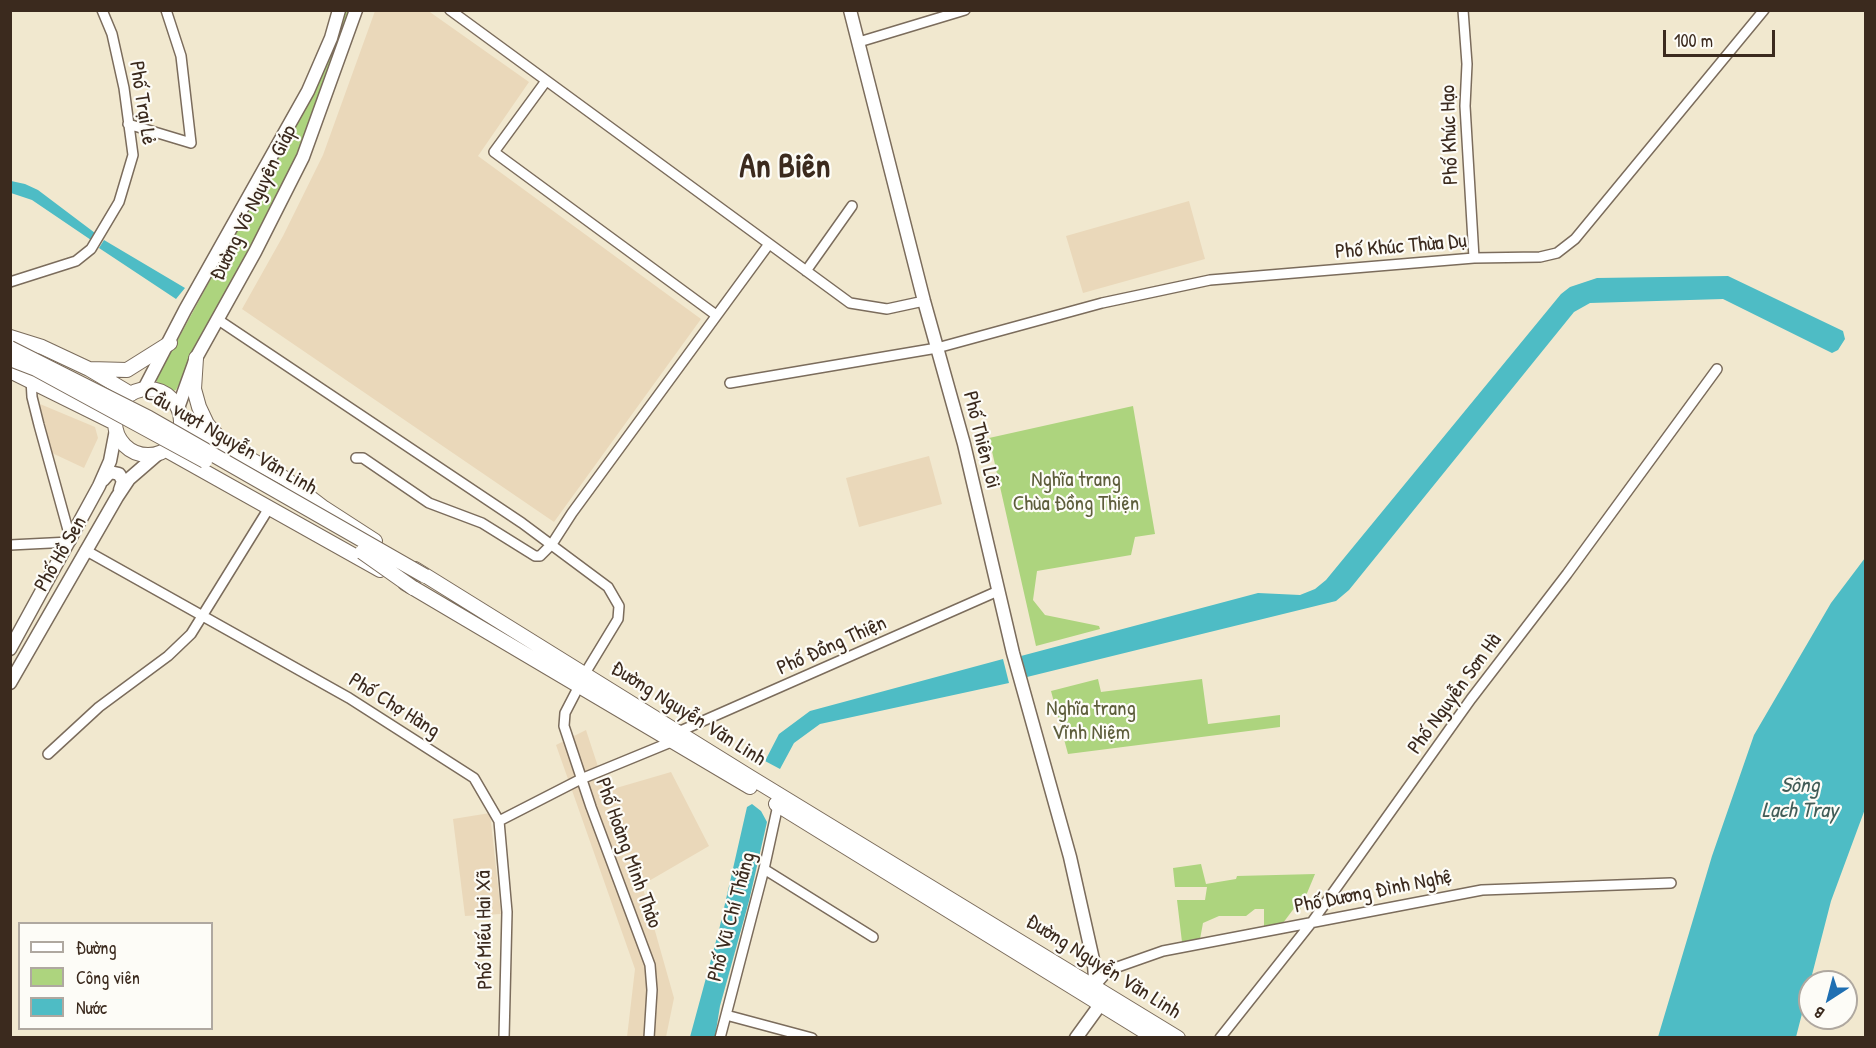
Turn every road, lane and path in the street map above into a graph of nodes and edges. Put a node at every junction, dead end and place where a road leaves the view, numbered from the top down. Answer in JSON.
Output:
{"nodes":[{"id":1,"x":102,"y":10,"type":"edge"},
{"id":2,"x":166,"y":10,"type":"edge"},
{"id":3,"x":339,"y":10,"type":"edge"},
{"id":4,"x":356,"y":10,"type":"edge"},
{"id":5,"x":450,"y":10,"type":"edge"},
{"id":6,"x":850,"y":10,"type":"edge"},
{"id":7,"x":965,"y":10,"type":"edge"},
{"id":8,"x":1463,"y":10,"type":"edge"},
{"id":9,"x":1764,"y":10,"type":"edge"},
{"id":10,"x":859,"y":42,"type":"junction"},
{"id":11,"x":546,"y":81,"type":"junction"},
{"id":12,"x":128,"y":124,"type":"junction"},
{"id":13,"x":852,"y":206,"type":"dead end"},
{"id":14,"x":769,"y":244,"type":"junction"},
{"id":15,"x":1474,"y":258,"type":"junction"},
{"id":16,"x":806,"y":270,"type":"junction"},
{"id":17,"x":10,"y":282,"type":"edge"},
{"id":18,"x":924,"y":301,"type":"junction"},
{"id":19,"x":716,"y":315,"type":"junction"},
{"id":20,"x":217,"y":319,"type":"junction"},
{"id":21,"x":10,"y":337,"type":"edge"},
{"id":22,"x":170,"y":343,"type":"junction"},
{"id":23,"x":10,"y":348,"type":"edge"},
{"id":24,"x":937,"y":348,"type":"junction"},
{"id":25,"x":196,"y":358,"type":"junction"},
{"id":26,"x":10,"y":359,"type":"edge"},
{"id":27,"x":82,"y":366,"type":"junction"},
{"id":28,"x":1717,"y":369,"type":"dead end"},
{"id":29,"x":10,"y":371,"type":"edge"},
{"id":30,"x":31,"y":379,"type":"junction"},
{"id":31,"x":730,"y":383,"type":"dead end"},
{"id":32,"x":138,"y":392,"type":"junction"},
{"id":33,"x":62,"y":395,"type":"junction"},
{"id":34,"x":180,"y":415,"type":"junction"},
{"id":35,"x":116,"y":427,"type":"junction"},
{"id":36,"x":231,"y":450,"type":"junction"},
{"id":37,"x":162,"y":452,"type":"junction"},
{"id":38,"x":356,"y":458,"type":"dead end"},
{"id":39,"x":224,"y":482,"type":"junction"},
{"id":40,"x":99,"y":486,"type":"junction"},
{"id":41,"x":117,"y":496,"type":"junction"},
{"id":42,"x":269,"y":508,"type":"junction"},
{"id":43,"x":71,"y":542,"type":"junction"},
{"id":44,"x":552,"y":544,"type":"junction"},
{"id":45,"x":10,"y":545,"type":"edge"},
{"id":46,"x":85,"y":550,"type":"junction"},
{"id":47,"x":425,"y":576,"type":"junction"},
{"id":48,"x":413,"y":588,"type":"junction"},
{"id":49,"x":998,"y":591,"type":"junction"},
{"id":50,"x":201,"y":616,"type":"junction"},
{"id":51,"x":10,"y":649,"type":"edge"},
{"id":52,"x":582,"y":680,"type":"junction"},
{"id":53,"x":10,"y":683,"type":"edge"},
{"id":54,"x":675,"y":737,"type":"junction"},
{"id":55,"x":48,"y":754,"type":"dead end"},
{"id":56,"x":581,"y":779,"type":"junction"},
{"id":57,"x":778,"y":799,"type":"junction"},
{"id":58,"x":500,"y":821,"type":"junction"},
{"id":59,"x":764,"y":870,"type":"junction"},
{"id":60,"x":1671,"y":884,"type":"dead end"},
{"id":61,"x":1312,"y":922,"type":"junction"},
{"id":62,"x":873,"y":937,"type":"dead end"},
{"id":63,"x":1095,"y":986,"type":"junction"},
{"id":64,"x":1098,"y":1001,"type":"junction"},
{"id":65,"x":726,"y":1015,"type":"junction"},
{"id":66,"x":504,"y":1038,"type":"edge"},
{"id":67,"x":649,"y":1038,"type":"edge"},
{"id":68,"x":720,"y":1038,"type":"edge"},
{"id":69,"x":812,"y":1038,"type":"edge"},
{"id":70,"x":1076,"y":1038,"type":"edge"},
{"id":71,"x":1155,"y":1038,"type":"edge"},
{"id":72,"x":1178,"y":1038,"type":"edge"},
{"id":73,"x":1220,"y":1038,"type":"edge"}],
"edges":[{"from":1,"to":12,"type":"street","name":"Phố Trại Lẻ"},
{"from":2,"to":12,"type":"street"},
{"from":3,"to":22,"type":"main road","name":"Đường Võ Nguyên Giáp"},
{"from":4,"to":20,"type":"main road","name":"Đường Võ Nguyên Giáp"},
{"from":5,"to":11,"type":"street"},
{"from":6,"to":10,"type":"main road","name":"Phố Thiên Lôi"},
{"from":7,"to":10,"type":"street"},
{"from":8,"to":15,"type":"street","name":"Phố Khúc Hạo"},
{"from":9,"to":15,"type":"street","name":"Phố Khúc Thừa Dụ"},
{"from":10,"to":18,"type":"main road","name":"Phố Thiên Lôi"},
{"from":11,"to":14,"type":"street"},
{"from":11,"to":19,"type":"street"},
{"from":12,"to":17,"type":"street","name":"Phố Trại Lẻ"},
{"from":13,"to":16,"type":"street"},
{"from":14,"to":16,"type":"street"},
{"from":14,"to":19,"type":"street"},
{"from":15,"to":24,"type":"street","name":"Phố Khúc Thừa Dụ"},
{"from":16,"to":18,"type":"street"},
{"from":18,"to":24,"type":"main road","name":"Phố Thiên Lôi"},
{"from":19,"to":44,"type":"street"},
{"from":20,"to":25,"type":"main road","name":"Đường Võ Nguyên Giáp"},
{"from":20,"to":44,"type":"street","name":"Phố Hoàng Minh Thảo"},
{"from":21,"to":27,"type":"highway"},
{"from":22,"to":27,"type":"highway"},
{"from":22,"to":32,"type":"main road","name":"Đường Võ Nguyên Giáp"},
{"from":23,"to":47,"type":"highway","name":"Cầu vượt Nguyễn Văn Linh","bridge":true},
{"from":24,"to":31,"type":"street","name":"Phố Khúc Thừa Dụ"},
{"from":24,"to":49,"type":"main road","name":"Phố Thiên Lôi"},
{"from":25,"to":34,"type":"main road","name":"Đường Võ Nguyên Giáp"},
{"from":25,"to":36,"type":"highway"},
{"from":26,"to":48,"type":"highway","name":"Cầu vượt Nguyễn Văn Linh","bridge":true},
{"from":27,"to":32,"type":"highway"},
{"from":27,"to":33,"type":"highway"},
{"from":28,"to":61,"type":"street","name":"Phố Nguyễn Sơn Hà"},
{"from":29,"to":30,"type":"highway"},
{"from":30,"to":33,"type":"highway"},
{"from":30,"to":43,"type":"street"},
{"from":32,"to":34,"type":"highway"},
{"from":32,"to":35,"type":"highway"},
{"from":33,"to":35,"type":"highway"},
{"from":34,"to":36,"type":"highway","name":"Đường Nguyễn Văn Linh"},
{"from":34,"to":37,"type":"highway"},
{"from":35,"to":37,"type":"highway"},
{"from":35,"to":40,"type":"main road","name":"Phố Hồ Sen"},
{"from":36,"to":39,"type":"highway"},
{"from":36,"to":47,"type":"highway","name":"Đường Nguyễn Văn Linh"},
{"from":37,"to":39,"type":"highway","name":"Đường Nguyễn Văn Linh"},
{"from":37,"to":41,"type":"main road","name":"Phố Hồ Sen"},
{"from":38,"to":44,"type":"street"},
{"from":39,"to":42,"type":"highway","name":"Đường Nguyễn Văn Linh"},
{"from":40,"to":41,"type":"main road"},
{"from":40,"to":43,"type":"main road","name":"Phố Hồ Sen"},
{"from":41,"to":46,"type":"main road","name":"Phố Hồ Sen"},
{"from":42,"to":48,"type":"highway","name":"Đường Nguyễn Văn Linh"},
{"from":42,"to":50,"type":"street"},
{"from":43,"to":45,"type":"street"},
{"from":43,"to":51,"type":"main road","name":"Phố Hồ Sen"},
{"from":44,"to":52,"type":"street","name":"Phố Hoàng Minh Thảo"},
{"from":46,"to":50,"type":"street","name":"Phố Chợ Hàng"},
{"from":46,"to":53,"type":"main road","name":"Phố Hồ Sen"},
{"from":47,"to":52,"type":"highway","name":"Đường Nguyễn Văn Linh"},
{"from":48,"to":52,"type":"highway","name":"Đường Nguyễn Văn Linh"},
{"from":49,"to":54,"type":"street","name":"Phố Đồng Thiện"},
{"from":49,"to":63,"type":"main road","name":"Phố Thiên Lôi"},
{"from":50,"to":55,"type":"street"},
{"from":50,"to":58,"type":"street","name":"Phố Chợ Hàng"},
{"from":52,"to":54,"type":"highway","name":"Đường Nguyễn Văn Linh"},
{"from":52,"to":56,"type":"street","name":"Phố Hoàng Minh Thảo"},
{"from":54,"to":56,"type":"street"},
{"from":54,"to":57,"type":"highway","name":"Đường Nguyễn Văn Linh"},
{"from":56,"to":58,"type":"street"},
{"from":56,"to":67,"type":"street","name":"Phố Hoàng Minh Thảo"},
{"from":57,"to":59,"type":"street","name":"Phố Vũ Chí Thắng"},
{"from":57,"to":63,"type":"highway","name":"Đường Nguyễn Văn Linh"},
{"from":57,"to":64,"type":"highway","name":"Đường Nguyễn Văn Linh"},
{"from":58,"to":66,"type":"street","name":"Phố Miếu Hai Xã"},
{"from":59,"to":62,"type":"street"},
{"from":59,"to":65,"type":"street","name":"Phố Vũ Chí Thắng"},
{"from":60,"to":61,"type":"street","name":"Phố Dương Đình Nghệ"},
{"from":61,"to":63,"type":"street","name":"Phố Dương Đình Nghệ"},
{"from":61,"to":73,"type":"street","name":"Phố Nguyễn Sơn Hà"},
{"from":63,"to":64,"type":"main road","name":"Phố Thiên Lôi"},
{"from":63,"to":72,"type":"highway","name":"Đường Nguyễn Văn Linh"},
{"from":64,"to":70,"type":"main road"},
{"from":64,"to":71,"type":"highway","name":"Đường Nguyễn Văn Linh"},
{"from":65,"to":68,"type":"street","name":"Phố Vũ Chí Thắng"},
{"from":65,"to":69,"type":"street"}]}
